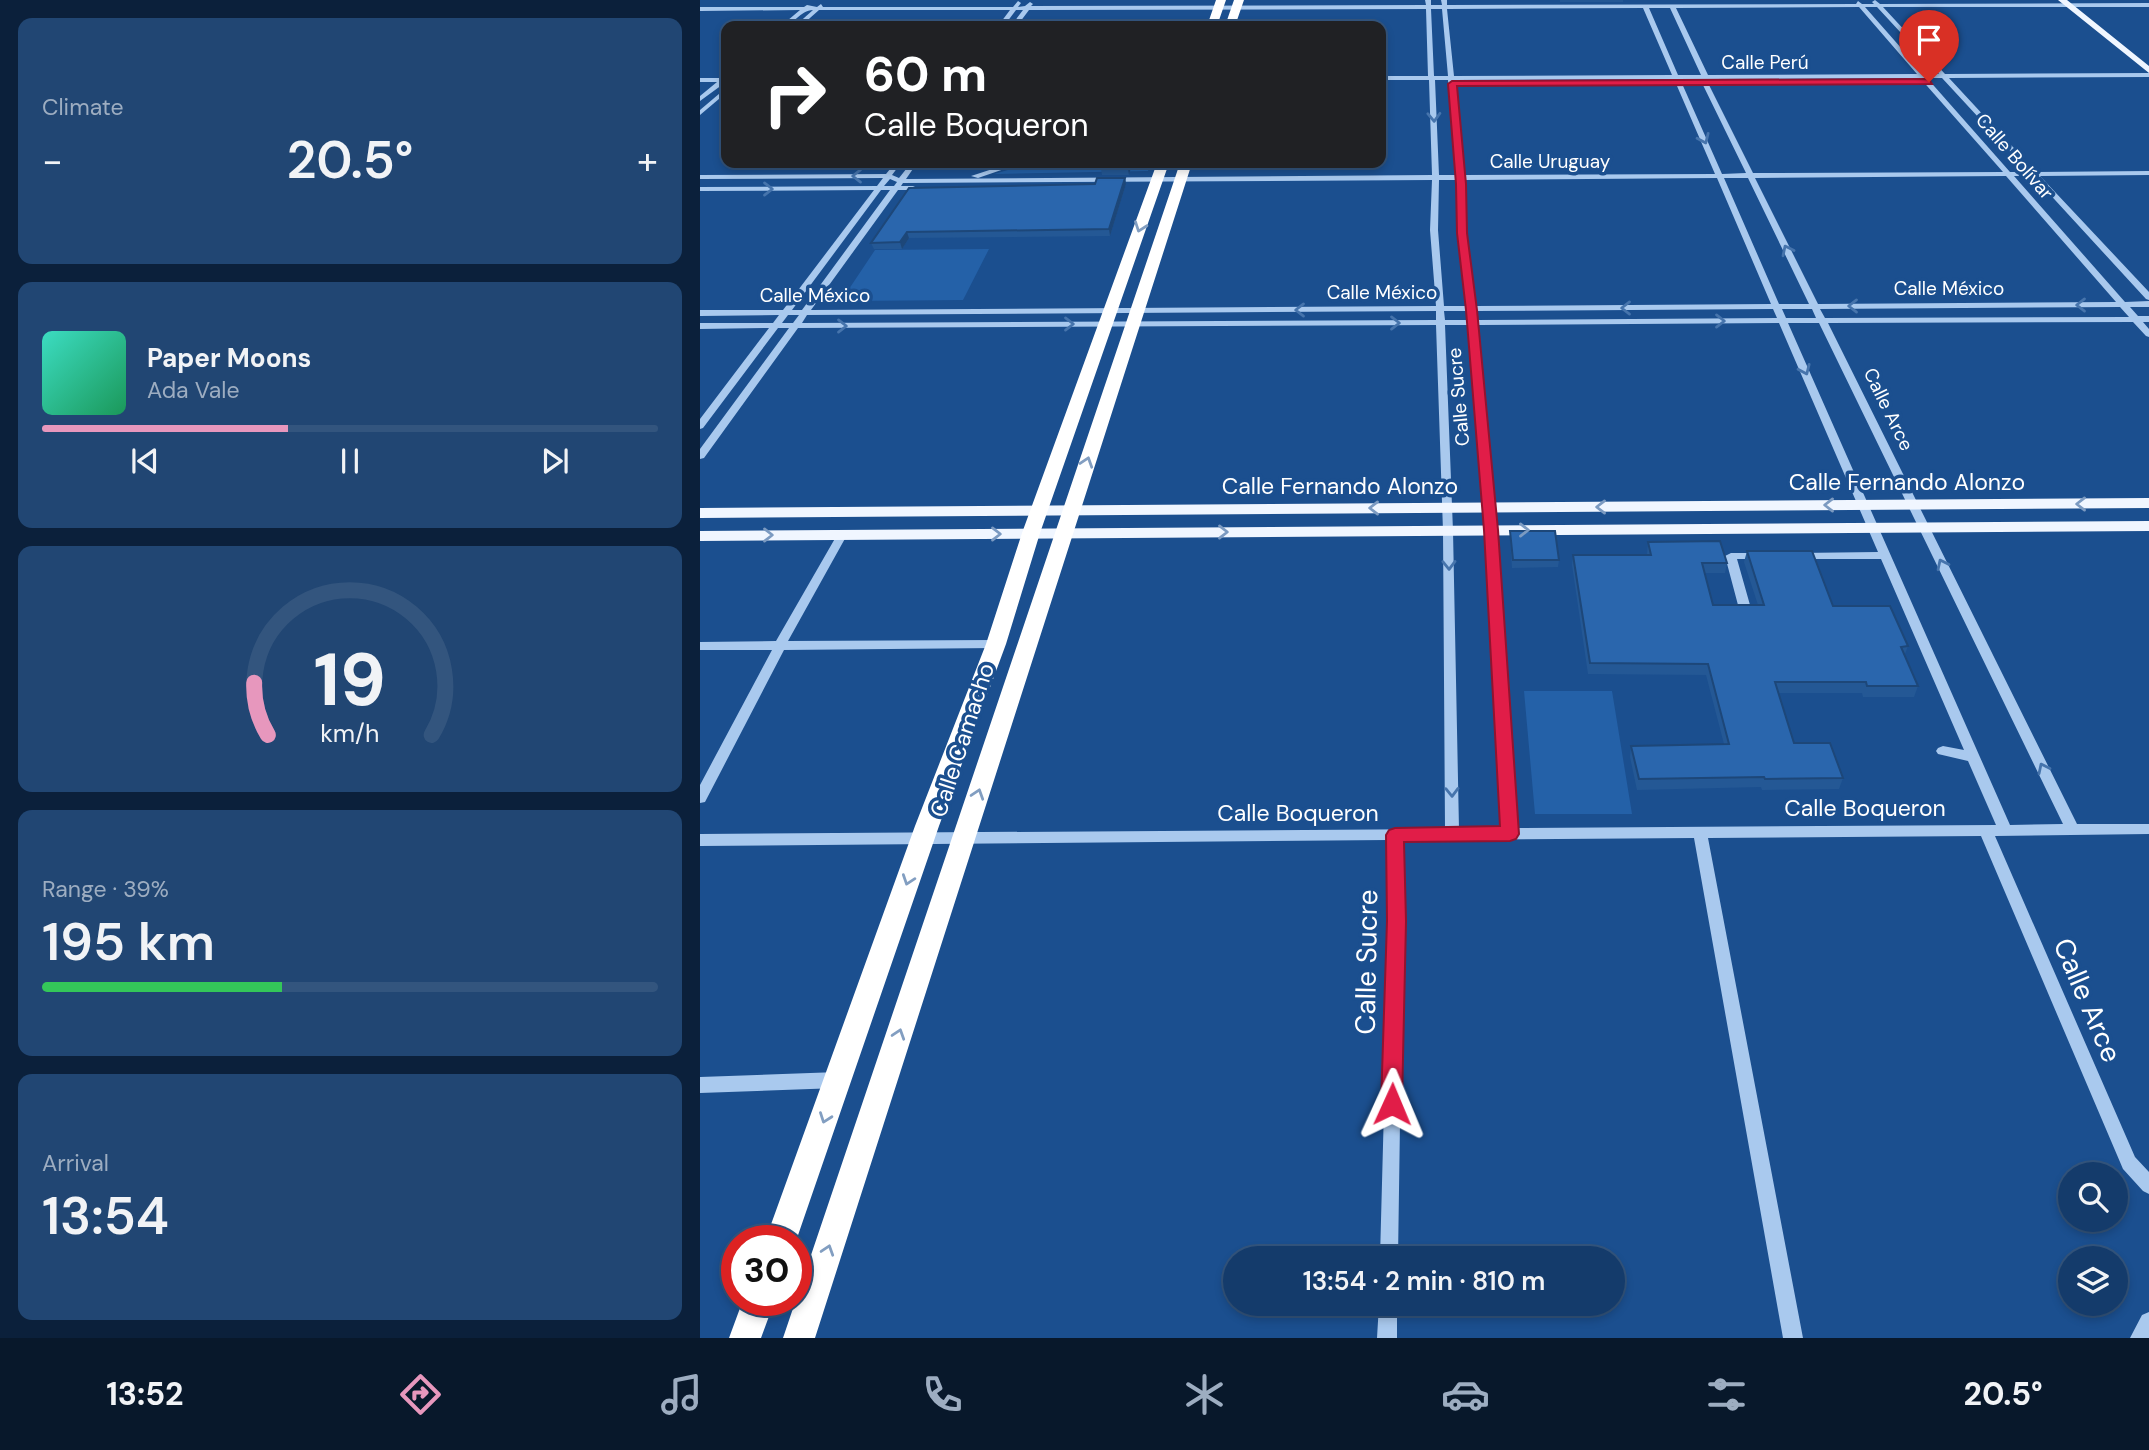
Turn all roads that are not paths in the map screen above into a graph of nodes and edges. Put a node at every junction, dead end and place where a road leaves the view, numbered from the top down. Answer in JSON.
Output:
{"nodes":[{"id":1,"x":815,"y":0,"type":"edge"},
{"id":2,"x":828,"y":0,"type":"edge"},
{"id":3,"x":1021,"y":0,"type":"edge"},
{"id":4,"x":1033,"y":0,"type":"edge"},
{"id":5,"x":1552,"y":3,"type":"edge"},
{"id":6,"x":1861,"y":5,"type":"edge"},
{"id":7,"x":1878,"y":5,"type":"edge"},
{"id":8,"x":2075,"y":5,"type":"edge"},
{"id":9,"x":1219,"y":6,"type":"edge"},
{"id":10,"x":1237,"y":6,"type":"edge"},
{"id":11,"x":1428,"y":6,"type":"edge"},
{"id":12,"x":1444,"y":6,"type":"edge"},
{"id":13,"x":1673,"y":8,"type":"junction"},
{"id":14,"x":2149,"y":8,"type":"edge"},
{"id":15,"x":1645,"y":9,"type":"junction"},
{"id":16,"x":803,"y":10,"type":"junction"},
{"id":17,"x":816,"y":10,"type":"junction"},
{"id":18,"x":1013,"y":10,"type":"junction"},
{"id":19,"x":1026,"y":10,"type":"junction"},
{"id":20,"x":700,"y":12,"type":"edge"},
{"id":21,"x":790,"y":21,"type":"edge"},
{"id":22,"x":804,"y":21,"type":"edge"},
{"id":23,"x":1005,"y":21,"type":"edge"},
{"id":24,"x":1018,"y":21,"type":"edge"},
{"id":25,"x":2139,"y":48,"type":"dead end"},
{"id":26,"x":2149,"y":70,"type":"edge"},
{"id":27,"x":2149,"y":75,"type":"edge"},
{"id":28,"x":1386,"y":78,"type":"edge"},
{"id":29,"x":1927,"y":79,"type":"junction"},
{"id":30,"x":1948,"y":79,"type":"junction"},
{"id":31,"x":700,"y":80,"type":"edge"},
{"id":32,"x":1678,"y":80,"type":"junction"},
{"id":33,"x":1706,"y":80,"type":"junction"},
{"id":34,"x":1432,"y":81,"type":"junction"},
{"id":35,"x":1452,"y":81,"type":"junction"},
{"id":36,"x":2149,"y":81,"type":"edge"},
{"id":37,"x":721,"y":83,"type":"edge"},
{"id":38,"x":721,"y":84,"type":"edge"},
{"id":39,"x":1386,"y":84,"type":"edge"},
{"id":40,"x":700,"y":86,"type":"edge"},
{"id":41,"x":715,"y":86,"type":"junction"},
{"id":42,"x":721,"y":88,"type":"edge"},
{"id":43,"x":700,"y":99,"type":"edge"},
{"id":44,"x":700,"y":113,"type":"edge"},
{"id":45,"x":894,"y":168,"type":"edge"},
{"id":46,"x":910,"y":168,"type":"edge"},
{"id":47,"x":1001,"y":168,"type":"edge"},
{"id":48,"x":2149,"y":173,"type":"edge"},
{"id":49,"x":2035,"y":174,"type":"junction"},
{"id":50,"x":888,"y":176,"type":"junction"},
{"id":51,"x":1170,"y":176,"type":"edge"},
{"id":52,"x":700,"y":177,"type":"edge"},
{"id":53,"x":2012,"y":177,"type":"junction"},
{"id":54,"x":1721,"y":179,"type":"junction"},
{"id":55,"x":1752,"y":179,"type":"junction"},
{"id":56,"x":961,"y":180,"type":"junction"},
{"id":57,"x":2042,"y":180,"type":"junction"},
{"id":58,"x":2149,"y":180,"type":"edge"},
{"id":59,"x":1436,"y":181,"type":"junction"},
{"id":60,"x":1461,"y":181,"type":"junction"},
{"id":61,"x":898,"y":184,"type":"junction"},
{"id":62,"x":879,"y":188,"type":"junction"},
{"id":63,"x":700,"y":189,"type":"edge"},
{"id":64,"x":2149,"y":297,"type":"edge"},
{"id":65,"x":2149,"y":304,"type":"edge"},
{"id":66,"x":2123,"y":305,"type":"junction"},
{"id":67,"x":1815,"y":306,"type":"junction"},
{"id":68,"x":1777,"y":307,"type":"junction"},
{"id":69,"x":1440,"y":309,"type":"junction"},
{"id":70,"x":1472,"y":309,"type":"junction"},
{"id":71,"x":805,"y":312,"type":"junction"},
{"id":72,"x":700,"y":313,"type":"edge"},
{"id":73,"x":785,"y":313,"type":"junction"},
{"id":74,"x":1108,"y":317,"type":"junction"},
{"id":75,"x":1135,"y":317,"type":"junction"},
{"id":76,"x":2136,"y":319,"type":"junction"},
{"id":77,"x":2149,"y":319,"type":"edge"},
{"id":78,"x":1783,"y":321,"type":"junction"},
{"id":79,"x":1822,"y":321,"type":"junction"},
{"id":80,"x":1473,"y":322,"type":"junction"},
{"id":81,"x":1441,"y":323,"type":"junction"},
{"id":82,"x":700,"y":326,"type":"edge"},
{"id":83,"x":775,"y":326,"type":"junction"},
{"id":84,"x":795,"y":326,"type":"junction"},
{"id":85,"x":2149,"y":334,"type":"edge"},
{"id":86,"x":700,"y":426,"type":"edge"},
{"id":87,"x":700,"y":456,"type":"edge"},
{"id":88,"x":2149,"y":503,"type":"edge"},
{"id":89,"x":1863,"y":505,"type":"junction"},
{"id":90,"x":1913,"y":505,"type":"junction"},
{"id":91,"x":1448,"y":508,"type":"junction"},
{"id":92,"x":1489,"y":508,"type":"junction"},
{"id":93,"x":1040,"y":510,"type":"junction"},
{"id":94,"x":1071,"y":510,"type":"junction"},
{"id":95,"x":700,"y":513,"type":"edge"},
{"id":96,"x":2149,"y":526,"type":"edge"},
{"id":97,"x":1873,"y":528,"type":"junction"},
{"id":98,"x":1924,"y":528,"type":"junction"},
{"id":99,"x":1491,"y":530,"type":"junction"},
{"id":100,"x":1448,"y":531,"type":"junction"},
{"id":101,"x":1031,"y":533,"type":"junction"},
{"id":102,"x":1064,"y":533,"type":"junction"},
{"id":103,"x":842,"y":535,"type":"junction"},
{"id":104,"x":700,"y":536,"type":"edge"},
{"id":105,"x":1885,"y":555,"type":"junction"},
{"id":106,"x":1770,"y":556,"type":"edge"},
{"id":107,"x":1783,"y":556,"type":"edge"},
{"id":108,"x":1744,"y":605,"type":"edge"},
{"id":109,"x":996,"y":644,"type":"junction"},
{"id":110,"x":780,"y":645,"type":"junction"},
{"id":111,"x":700,"y":646,"type":"edge"},
{"id":112,"x":1943,"y":751,"type":"dead end"},
{"id":113,"x":1973,"y":757,"type":"junction"},
{"id":114,"x":700,"y":798,"type":"edge"},
{"id":115,"x":2149,"y":829,"type":"edge"},
{"id":116,"x":1986,"y":830,"type":"junction"},
{"id":117,"x":2005,"y":830,"type":"junction"},
{"id":118,"x":2073,"y":830,"type":"junction"},
{"id":119,"x":1700,"y":832,"type":"junction"},
{"id":120,"x":1452,"y":834,"type":"junction"},
{"id":121,"x":1510,"y":834,"type":"junction"},
{"id":122,"x":1395,"y":835,"type":"junction"},
{"id":123,"x":923,"y":838,"type":"junction"},
{"id":124,"x":963,"y":838,"type":"junction"},
{"id":125,"x":700,"y":839,"type":"edge"},
{"id":126,"x":838,"y":1080,"type":"junction"},
{"id":127,"x":700,"y":1085,"type":"edge"},
{"id":128,"x":2149,"y":1185,"type":"edge"},
{"id":129,"x":786,"y":1225,"type":"edge"},
{"id":130,"x":1389,"y":1246,"type":"edge"},
{"id":131,"x":753,"y":1316,"type":"edge"},
{"id":132,"x":1388,"y":1316,"type":"edge"},
{"id":133,"x":2149,"y":1322,"type":"edge"},
{"id":134,"x":745,"y":1338,"type":"edge"},
{"id":135,"x":799,"y":1338,"type":"edge"},
{"id":136,"x":1387,"y":1338,"type":"edge"},
{"id":137,"x":1793,"y":1338,"type":"edge"},
{"id":138,"x":2140,"y":1338,"type":"edge"}],
"edges":[{"from":1,"to":16,"type":"street"},
{"from":2,"to":17,"type":"street"},
{"from":3,"to":18,"type":"street"},
{"from":4,"to":19,"type":"street"},
{"from":5,"to":12,"type":"street"},
{"from":5,"to":15,"type":"street"},
{"from":6,"to":7,"type":"street"},
{"from":6,"to":13,"type":"street"},
{"from":6,"to":29,"type":"street","name":"Calle Bolívar"},
{"from":7,"to":8,"type":"street"},
{"from":7,"to":30,"type":"street","name":"Calle Bolívar"},
{"from":8,"to":14,"type":"street"},
{"from":8,"to":25,"type":"main road"},
{"from":8,"to":26,"type":"main road"},
{"from":9,"to":10,"type":"street"},
{"from":9,"to":19,"type":"street"},
{"from":10,"to":11,"type":"street"},
{"from":11,"to":12,"type":"street"},
{"from":11,"to":34,"type":"street","name":"Calle Sucre"},
{"from":12,"to":15,"type":"street"},
{"from":12,"to":35,"type":"street","name":"Calle Sucre"},
{"from":13,"to":15,"type":"street"},
{"from":13,"to":33,"type":"street","name":"Calle Arce"},
{"from":15,"to":32,"type":"street"},
{"from":16,"to":17,"type":"street"},
{"from":16,"to":20,"type":"street"},
{"from":16,"to":21,"type":"street"},
{"from":17,"to":18,"type":"street"},
{"from":17,"to":22,"type":"street"},
{"from":18,"to":19,"type":"street"},
{"from":18,"to":23,"type":"street"},
{"from":19,"to":24,"type":"street"},
{"from":27,"to":30,"type":"street","name":"Calle Perú"},
{"from":28,"to":34,"type":"street","name":"Calle Perú"},
{"from":29,"to":30,"type":"street","name":"Calle Perú"},
{"from":29,"to":33,"type":"street","name":"Calle Perú"},
{"from":29,"to":53,"type":"street","name":"Calle Bolívar"},
{"from":30,"to":36,"type":"street","name":"Calle Perú"},
{"from":30,"to":49,"type":"street","name":"Calle Bolívar"},
{"from":31,"to":37,"type":"street"},
{"from":32,"to":33,"type":"street","name":"Calle Perú"},
{"from":32,"to":35,"type":"street","name":"Calle Perú"},
{"from":32,"to":54,"type":"street","one_way":true},
{"from":33,"to":55,"type":"street","name":"Calle Arce"},
{"from":34,"to":35,"type":"street","name":"Calle Perú"},
{"from":34,"to":39,"type":"street","name":"Calle Perú"},
{"from":34,"to":59,"type":"street","name":"Calle Sucre","one_way":true},
{"from":35,"to":60,"type":"street","name":"Calle Sucre"},
{"from":38,"to":41,"type":"street"},
{"from":40,"to":41,"type":"street"},
{"from":41,"to":43,"type":"street"},
{"from":42,"to":44,"type":"street"},
{"from":45,"to":50,"type":"street"},
{"from":46,"to":61,"type":"street"},
{"from":47,"to":56,"type":"street"},
{"from":48,"to":49,"type":"street","name":"Calle Uruguay"},
{"from":49,"to":53,"type":"street","name":"Calle Uruguay"},
{"from":49,"to":57,"type":"street","name":"Calle Bolívar"},
{"from":50,"to":52,"type":"street","name":"Calle Uruguay","one_way":true},
{"from":50,"to":61,"type":"street","name":"Calle Uruguay"},
{"from":50,"to":62,"type":"street"},
{"from":51,"to":56,"type":"street","name":"Calle Uruguay"},
{"from":51,"to":59,"type":"street","name":"Calle Uruguay"},
{"from":51,"to":61,"type":"street","name":"Calle Uruguay"},
{"from":51,"to":74,"type":"highway","name":"Calle Camacho","one_way":true},
{"from":51,"to":75,"type":"highway","name":"Calle Camacho"},
{"from":53,"to":55,"type":"street","name":"Calle Uruguay"},
{"from":53,"to":57,"type":"street","name":"Calle Uruguay"},
{"from":53,"to":66,"type":"street","name":"Calle Bolívar"},
{"from":54,"to":55,"type":"street","name":"Calle Uruguay"},
{"from":54,"to":60,"type":"street","name":"Calle Uruguay"},
{"from":54,"to":68,"type":"street"},
{"from":67,"to":55,"type":"street","name":"Calle Arce","one_way":true},
{"from":56,"to":61,"type":"street","name":"Calle Uruguay"},
{"from":57,"to":58,"type":"street","name":"Calle Uruguay"},
{"from":57,"to":64,"type":"street","name":"Calle Bolívar"},
{"from":59,"to":60,"type":"street","name":"Calle Uruguay"},
{"from":59,"to":69,"type":"street","name":"Calle Sucre"},
{"from":60,"to":70,"type":"street","name":"Calle Sucre"},
{"from":61,"to":62,"type":"street","name":"Calle Uruguay"},
{"from":61,"to":71,"type":"street"},
{"from":63,"to":62,"type":"street","name":"Calle Uruguay","one_way":true},
{"from":62,"to":73,"type":"street"},
{"from":65,"to":66,"type":"street","name":"Calle México"},
{"from":66,"to":67,"type":"street","name":"Calle México","one_way":true},
{"from":66,"to":76,"type":"street","name":"Calle Bolívar"},
{"from":67,"to":68,"type":"street","name":"Calle México"},
{"from":67,"to":79,"type":"street","name":"Calle Arce"},
{"from":68,"to":70,"type":"street","name":"Calle México","one_way":true},
{"from":68,"to":78,"type":"street"},
{"from":69,"to":70,"type":"street","name":"Calle México"},
{"from":69,"to":75,"type":"street","name":"Calle México","one_way":true},
{"from":69,"to":81,"type":"street","name":"Calle Sucre"},
{"from":70,"to":80,"type":"street","name":"Calle Sucre"},
{"from":71,"to":73,"type":"street","name":"Calle México"},
{"from":71,"to":74,"type":"street","name":"Calle México"},
{"from":71,"to":84,"type":"street"},
{"from":72,"to":73,"type":"street","name":"Calle México"},
{"from":73,"to":83,"type":"street"},
{"from":74,"to":75,"type":"street","name":"Calle México"},
{"from":74,"to":75,"type":"street","name":"Calle México"},
{"from":84,"to":74,"type":"street","name":"Calle México","one_way":true},
{"from":74,"to":93,"type":"highway","name":"Calle Camacho"},
{"from":75,"to":81,"type":"street","name":"Calle México","one_way":true},
{"from":94,"to":75,"type":"highway","name":"Calle Camacho","one_way":true},
{"from":76,"to":77,"type":"street","name":"Calle México"},
{"from":76,"to":79,"type":"street","name":"Calle México"},
{"from":76,"to":85,"type":"street","name":"Calle Bolívar"},
{"from":78,"to":79,"type":"street","name":"Calle México"},
{"from":80,"to":78,"type":"street","name":"Calle México","one_way":true},
{"from":78,"to":89,"type":"street","one_way":true},
{"from":79,"to":90,"type":"street","name":"Calle Arce"},
{"from":80,"to":81,"type":"street","name":"Calle México"},
{"from":80,"to":92,"type":"street","name":"Calle Sucre"},
{"from":81,"to":91,"type":"street","name":"Calle Sucre"},
{"from":82,"to":83,"type":"street","name":"Calle México"},
{"from":83,"to":84,"type":"street","name":"Calle México"},
{"from":83,"to":86,"type":"street"},
{"from":84,"to":87,"type":"street"},
{"from":88,"to":90,"type":"main road","name":"Calle Fernando Alonzo","one_way":true},
{"from":89,"to":90,"type":"main road","name":"Calle Fernando Alonzo"},
{"from":89,"to":92,"type":"main road","name":"Calle Fernando Alonzo","one_way":true},
{"from":89,"to":97,"type":"street"},
{"from":90,"to":98,"type":"street","name":"Calle Arce"},
{"from":91,"to":92,"type":"main road","name":"Calle Fernando Alonzo"},
{"from":91,"to":94,"type":"main road","name":"Calle Fernando Alonzo","one_way":true},
{"from":91,"to":100,"type":"street","name":"Calle Sucre"},
{"from":92,"to":99,"type":"street","name":"Calle Sucre"},
{"from":93,"to":94,"type":"main road","name":"Calle Fernando Alonzo"},
{"from":93,"to":95,"type":"main road","name":"Calle Fernando Alonzo"},
{"from":93,"to":101,"type":"highway","name":"Calle Camacho"},
{"from":94,"to":102,"type":"highway","name":"Calle Camacho"},
{"from":96,"to":98,"type":"main road","name":"Calle Fernando Alonzo"},
{"from":97,"to":98,"type":"main road","name":"Calle Fernando Alonzo"},
{"from":99,"to":97,"type":"main road","name":"Calle Fernando Alonzo","one_way":true},
{"from":97,"to":105,"type":"street"},
{"from":118,"to":98,"type":"street","name":"Calle Arce","one_way":true},
{"from":99,"to":100,"type":"main road","name":"Calle Fernando Alonzo"},
{"from":99,"to":121,"type":"street","name":"Calle Sucre"},
{"from":102,"to":100,"type":"main road","name":"Calle Fernando Alonzo","one_way":true},
{"from":100,"to":120,"type":"street","name":"Calle Sucre","one_way":true},
{"from":101,"to":102,"type":"main road","name":"Calle Fernando Alonzo"},
{"from":103,"to":101,"type":"main road","name":"Calle Fernando Alonzo","one_way":true},
{"from":101,"to":109,"type":"highway","name":"Calle Camacho"},
{"from":124,"to":102,"type":"highway","name":"Calle Camacho","one_way":true},
{"from":104,"to":103,"type":"main road","name":"Calle Fernando Alonzo","one_way":true},
{"from":103,"to":110,"type":"street"},
{"from":105,"to":107,"type":"street"},
{"from":105,"to":113,"type":"street"},
{"from":106,"to":108,"type":"street"},
{"from":109,"to":110,"type":"street"},
{"from":109,"to":123,"type":"highway","name":"Calle Camacho"},
{"from":110,"to":111,"type":"street"},
{"from":110,"to":114,"type":"street"},
{"from":112,"to":113,"type":"street"},
{"from":113,"to":117,"type":"street"},
{"from":115,"to":118,"type":"street","name":"Calle Boqueron"},
{"from":116,"to":117,"type":"street","name":"Calle Boqueron"},
{"from":116,"to":119,"type":"street","name":"Calle Boqueron"},
{"from":116,"to":128,"type":"street","name":"Calle Arce"},
{"from":117,"to":118,"type":"street","name":"Calle Boqueron"},
{"from":119,"to":121,"type":"street","name":"Calle Boqueron"},
{"from":119,"to":137,"type":"street"},
{"from":120,"to":121,"type":"street","name":"Calle Boqueron"},
{"from":120,"to":122,"type":"street","name":"Calle Boqueron"},
{"from":122,"to":124,"type":"street","name":"Calle Boqueron"},
{"from":122,"to":130,"type":"street","name":"Calle Sucre"},
{"from":123,"to":124,"type":"street","name":"Calle Boqueron"},
{"from":123,"to":125,"type":"street","name":"Calle Boqueron"},
{"from":123,"to":126,"type":"highway","name":"Calle Camacho","one_way":true},
{"from":135,"to":124,"type":"highway","name":"Calle Camacho","one_way":true},
{"from":126,"to":127,"type":"street"},
{"from":126,"to":129,"type":"highway","name":"Calle Camacho","one_way":true},
{"from":131,"to":134,"type":"highway"},
{"from":132,"to":136,"type":"street"},
{"from":133,"to":138,"type":"street"}]}
